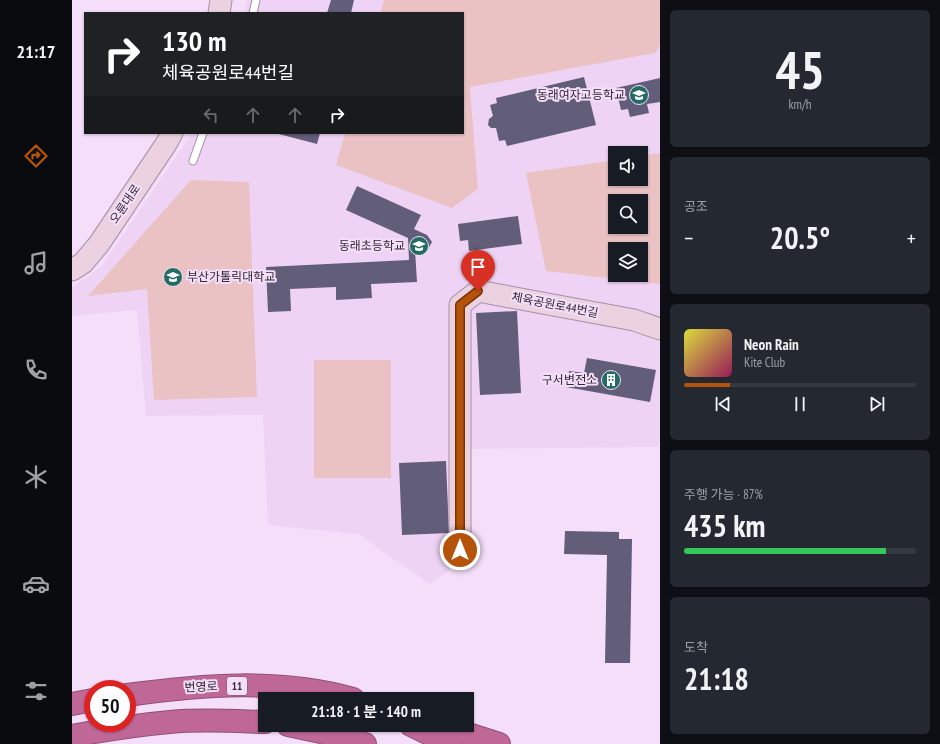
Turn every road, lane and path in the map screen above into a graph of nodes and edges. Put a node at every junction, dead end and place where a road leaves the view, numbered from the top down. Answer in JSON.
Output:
{"nodes":[{"id":1,"x":221,"y":0,"type":"edge"},
{"id":2,"x":256,"y":0,"type":"edge"},
{"id":3,"x":219,"y":12,"type":"edge"},
{"id":4,"x":253,"y":12,"type":"edge"},
{"id":5,"x":171,"y":134,"type":"edge"},
{"id":6,"x":203,"y":134,"type":"edge"},
{"id":7,"x":193,"y":161,"type":"dead end"},
{"id":8,"x":72,"y":270,"type":"edge"},
{"id":9,"x":660,"y":329,"type":"edge"},
{"id":10,"x":460,"y":550,"type":"dead end"},
{"id":11,"x":322,"y":692,"type":"edge"},
{"id":12,"x":136,"y":694,"type":"edge"},
{"id":13,"x":84,"y":702,"type":"edge"},
{"id":14,"x":72,"y":704,"type":"edge"},
{"id":15,"x":258,"y":722,"type":"edge"},
{"id":16,"x":322,"y":732,"type":"edge"},
{"id":17,"x":425,"y":732,"type":"edge"},
{"id":18,"x":462,"y":732,"type":"edge"},
{"id":19,"x":72,"y":736,"type":"edge"},
{"id":20,"x":365,"y":744,"type":"edge"},
{"id":21,"x":450,"y":744,"type":"edge"},
{"id":22,"x":499,"y":744,"type":"edge"}],
"edges":[{"from":1,"to":3,"type":"main road"},
{"from":2,"to":4,"type":"lane"},
{"from":5,"to":8,"type":"main road","name":"오륜대로"},
{"from":6,"to":7,"type":"lane"},
{"from":9,"to":10,"type":"main road","name":"체육공원로44번길"},
{"from":11,"to":12,"type":"highway","name":"번영로","number":"11"},
{"from":13,"to":14,"type":"highway"},
{"from":15,"to":19,"type":"highway"},
{"from":16,"to":20,"type":"highway"},
{"from":17,"to":21,"type":"highway"},
{"from":18,"to":22,"type":"highway"}]}
